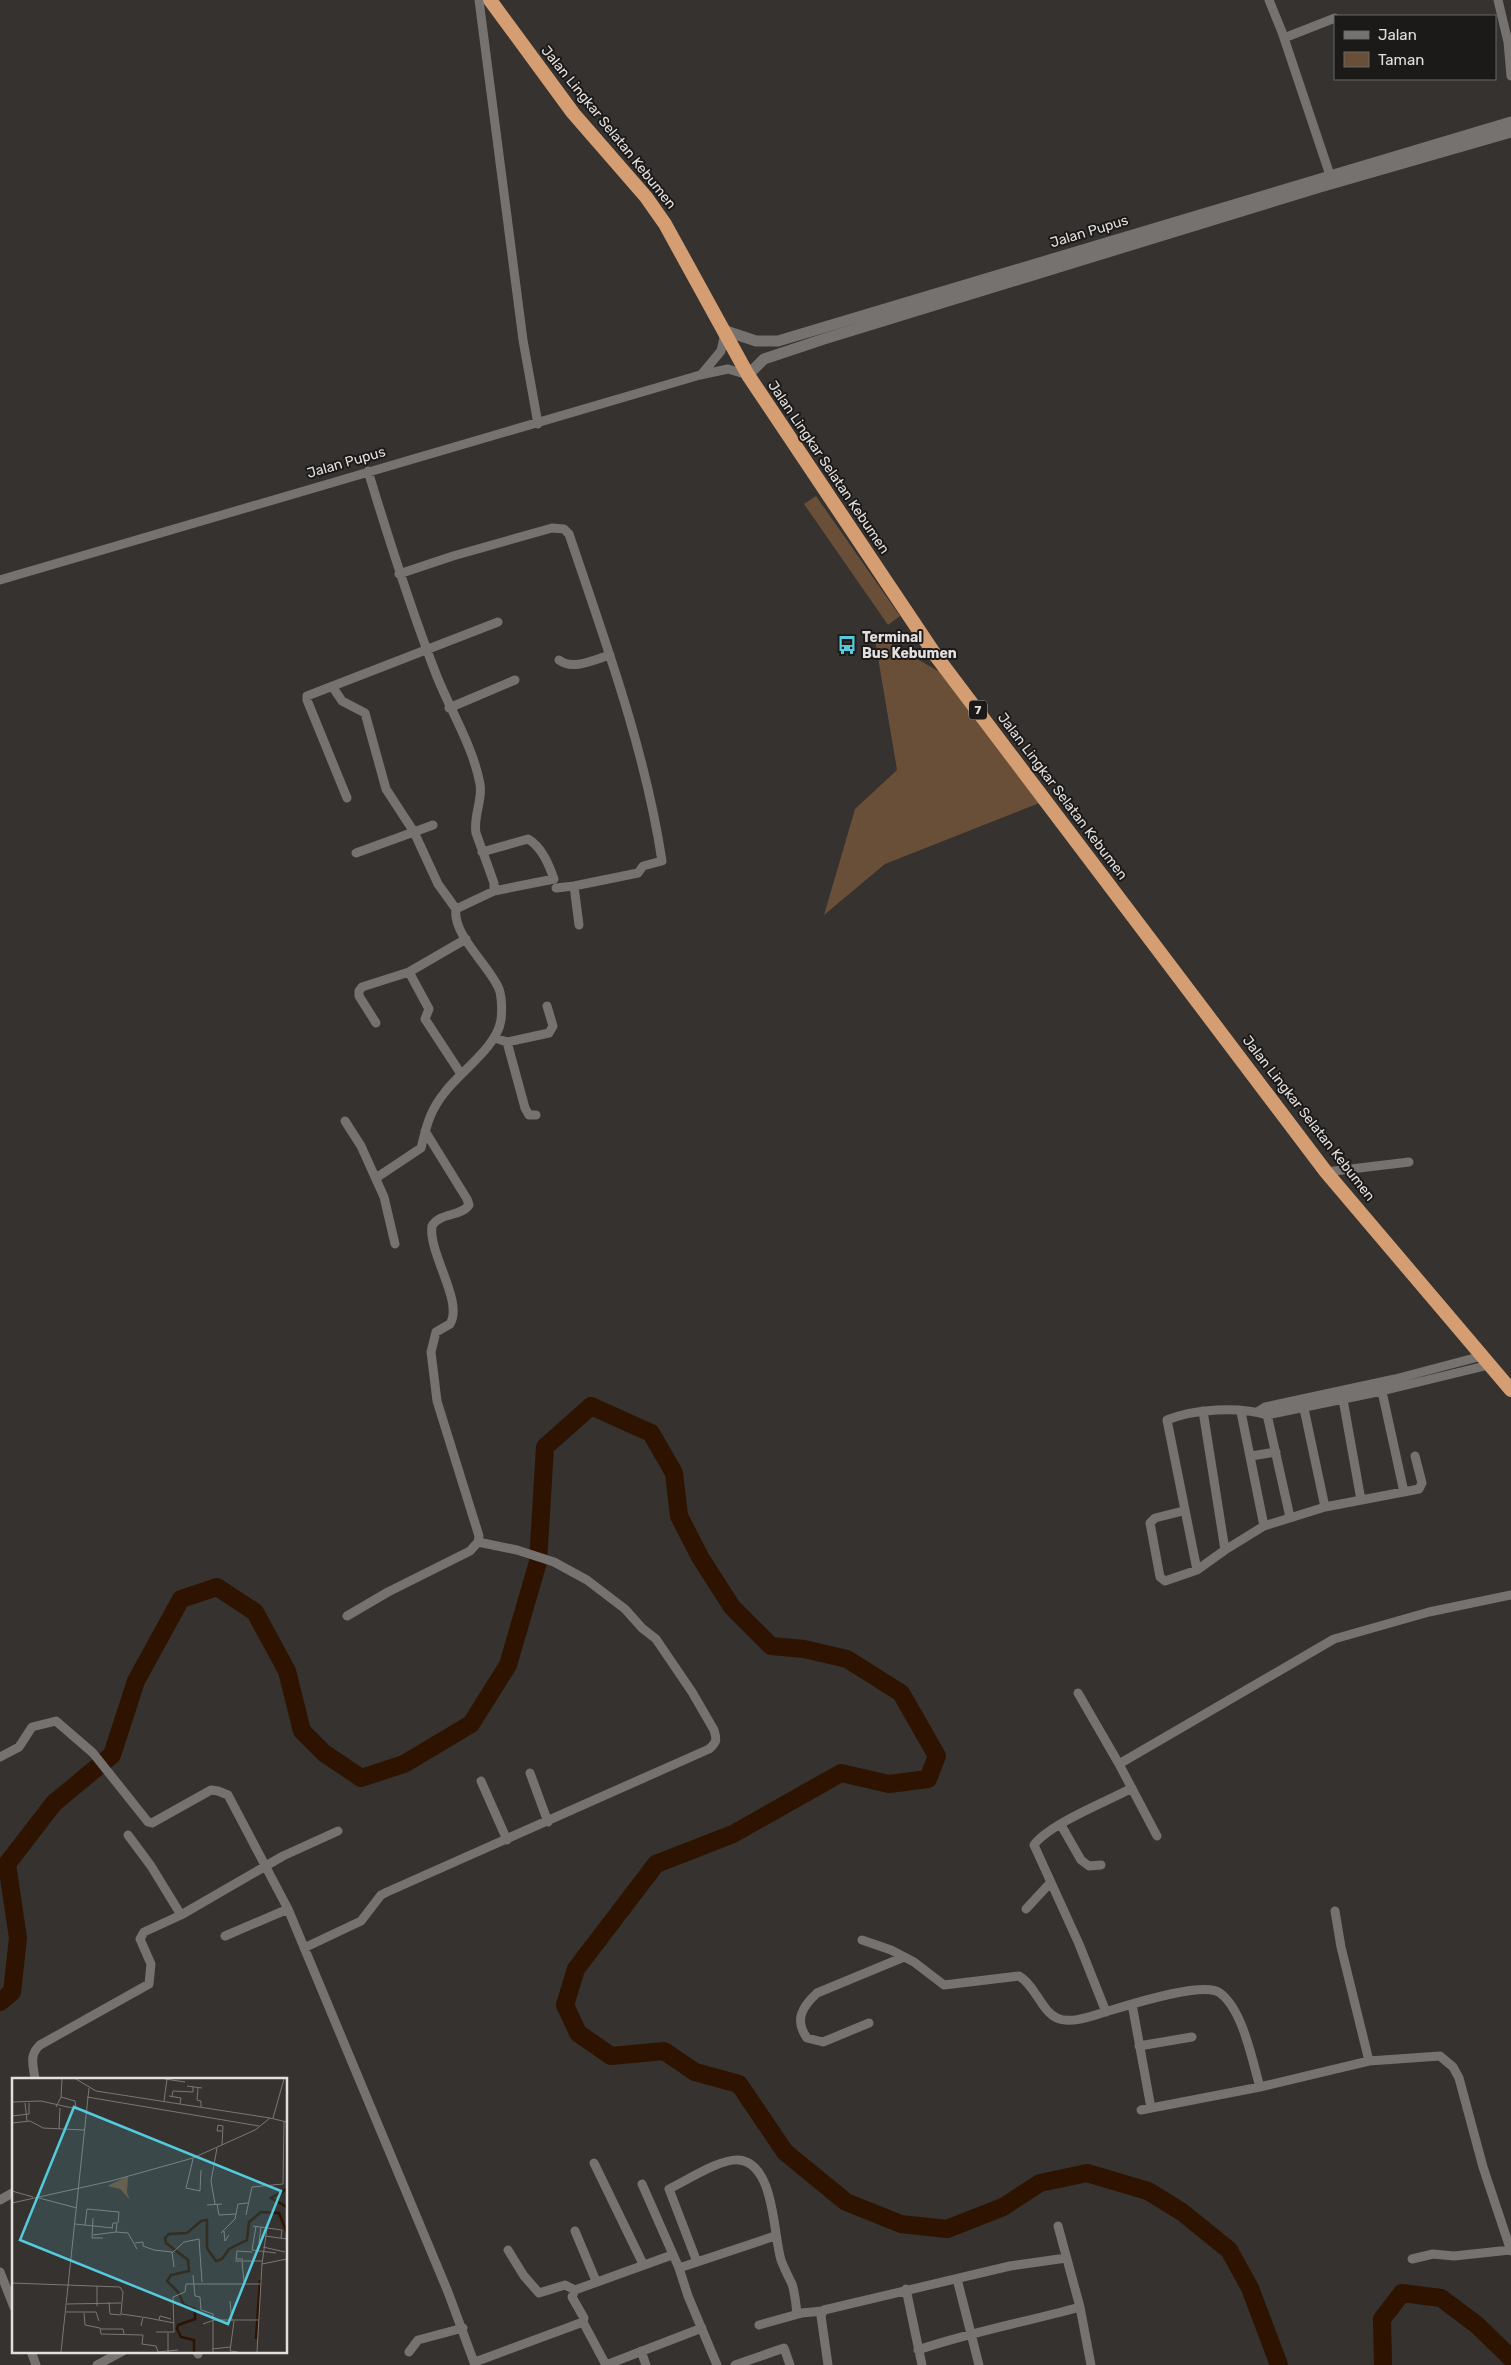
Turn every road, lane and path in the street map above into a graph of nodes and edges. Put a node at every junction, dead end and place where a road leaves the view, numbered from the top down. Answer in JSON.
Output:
{"nodes":[{"id":1,"x":479,"y":0,"type":"edge"},
{"id":2,"x":490,"y":0,"type":"edge"},
{"id":3,"x":1268,"y":0,"type":"edge"},
{"id":4,"x":1498,"y":0,"type":"edge"},
{"id":5,"x":1334,"y":18,"type":"edge"},
{"id":6,"x":1508,"y":25,"type":"edge"},
{"id":7,"x":1284,"y":38,"type":"junction"},
{"id":8,"x":1511,"y":76,"type":"edge"},
{"id":9,"x":1511,"y":122,"type":"edge"},
{"id":10,"x":1511,"y":132,"type":"edge"},
{"id":11,"x":1332,"y":179,"type":"junction"},
{"id":12,"x":726,"y":331,"type":"junction"},
{"id":13,"x":700,"y":375,"type":"junction"},
{"id":14,"x":748,"y":375,"type":"junction"},
{"id":15,"x":538,"y":424,"type":"junction"},
{"id":16,"x":368,"y":471,"type":"junction"},
{"id":17,"x":399,"y":574,"type":"junction"},
{"id":18,"x":0,"y":580,"type":"edge"},
{"id":19,"x":498,"y":622,"type":"dead end"},
{"id":20,"x":427,"y":651,"type":"junction"},
{"id":21,"x":610,"y":655,"type":"junction"},
{"id":22,"x":559,"y":660,"type":"dead end"},
{"id":23,"x":515,"y":680,"type":"dead end"},
{"id":24,"x":332,"y":686,"type":"junction"},
{"id":25,"x":449,"y":708,"type":"junction"},
{"id":26,"x":347,"y":798,"type":"dead end"},
{"id":27,"x":433,"y":825,"type":"dead end"},
{"id":28,"x":414,"y":832,"type":"junction"},
{"id":29,"x":482,"y":852,"type":"junction"},
{"id":30,"x":356,"y":853,"type":"dead end"},
{"id":31,"x":554,"y":886,"type":"junction"},
{"id":32,"x":574,"y":886,"type":"junction"},
{"id":33,"x":494,"y":891,"type":"junction"},
{"id":34,"x":456,"y":909,"type":"junction"},
{"id":35,"x":579,"y":925,"type":"dead end"},
{"id":36,"x":466,"y":939,"type":"junction"},
{"id":37,"x":409,"y":972,"type":"junction"},
{"id":38,"x":547,"y":1006,"type":"dead end"},
{"id":39,"x":376,"y":1023,"type":"dead end"},
{"id":40,"x":495,"y":1038,"type":"junction"},
{"id":41,"x":507,"y":1042,"type":"junction"},
{"id":42,"x":461,"y":1074,"type":"junction"},
{"id":43,"x":536,"y":1115,"type":"dead end"},
{"id":44,"x":345,"y":1121,"type":"dead end"},
{"id":45,"x":424,"y":1131,"type":"junction"},
{"id":46,"x":1408,"y":1162,"type":"dead end"},
{"id":47,"x":1326,"y":1172,"type":"junction"},
{"id":48,"x":376,"y":1178,"type":"junction"},
{"id":49,"x":395,"y":1244,"type":"dead end"},
{"id":50,"x":1486,"y":1360,"type":"junction"},
{"id":51,"x":1381,"y":1387,"type":"junction"},
{"id":52,"x":1511,"y":1390,"type":"edge"},
{"id":53,"x":1342,"y":1396,"type":"junction"},
{"id":54,"x":1303,"y":1404,"type":"junction"},
{"id":55,"x":1203,"y":1411,"type":"junction"},
{"id":56,"x":1266,"y":1411,"type":"junction"},
{"id":57,"x":1241,"y":1412,"type":"junction"},
{"id":58,"x":1276,"y":1452,"type":"junction"},
{"id":59,"x":1251,"y":1456,"type":"junction"},
{"id":60,"x":1415,"y":1456,"type":"dead end"},
{"id":61,"x":1404,"y":1492,"type":"junction"},
{"id":62,"x":1361,"y":1500,"type":"junction"},
{"id":63,"x":1325,"y":1507,"type":"junction"},
{"id":64,"x":1183,"y":1511,"type":"junction"},
{"id":65,"x":1290,"y":1517,"type":"junction"},
{"id":66,"x":1264,"y":1526,"type":"junction"},
{"id":67,"x":478,"y":1542,"type":"junction"},
{"id":68,"x":1224,"y":1550,"type":"junction"},
{"id":69,"x":1197,"y":1570,"type":"junction"},
{"id":70,"x":1511,"y":1595,"type":"edge"},
{"id":71,"x":347,"y":1616,"type":"dead end"},
{"id":72,"x":1078,"y":1693,"type":"dead end"},
{"id":73,"x":0,"y":1757,"type":"edge"},
{"id":74,"x":1119,"y":1764,"type":"junction"},
{"id":75,"x":530,"y":1774,"type":"dead end"},
{"id":76,"x":481,"y":1781,"type":"dead end"},
{"id":77,"x":1132,"y":1788,"type":"junction"},
{"id":78,"x":548,"y":1822,"type":"junction"},
{"id":79,"x":1062,"y":1825,"type":"junction"},
{"id":80,"x":338,"y":1831,"type":"dead end"},
{"id":81,"x":128,"y":1835,"type":"dead end"},
{"id":82,"x":1157,"y":1836,"type":"dead end"},
{"id":83,"x":508,"y":1840,"type":"junction"},
{"id":84,"x":1101,"y":1866,"type":"dead end"},
{"id":85,"x":265,"y":1867,"type":"junction"},
{"id":86,"x":1051,"y":1882,"type":"junction"},
{"id":87,"x":288,"y":1909,"type":"junction"},
{"id":88,"x":1026,"y":1909,"type":"dead end"},
{"id":89,"x":1335,"y":1911,"type":"dead end"},
{"id":90,"x":181,"y":1915,"type":"junction"},
{"id":91,"x":224,"y":1936,"type":"dead end"},
{"id":92,"x":862,"y":1940,"type":"dead end"},
{"id":93,"x":304,"y":1948,"type":"junction"},
{"id":94,"x":904,"y":1957,"type":"junction"},
{"id":95,"x":1132,"y":2004,"type":"junction"},
{"id":96,"x":1106,"y":2012,"type":"junction"},
{"id":97,"x":870,"y":2023,"type":"dead end"},
{"id":98,"x":1192,"y":2037,"type":"dead end"},
{"id":99,"x":1139,"y":2046,"type":"junction"},
{"id":100,"x":1369,"y":2061,"type":"junction"},
{"id":101,"x":35,"y":2078,"type":"edge"},
{"id":102,"x":1260,"y":2086,"type":"junction"},
{"id":103,"x":1151,"y":2108,"type":"junction"},
{"id":104,"x":1141,"y":2110,"type":"dead end"},
{"id":105,"x":594,"y":2163,"type":"dead end"},
{"id":106,"x":642,"y":2184,"type":"dead end"},
{"id":107,"x":12,"y":2193,"type":"edge"},
{"id":108,"x":0,"y":2200,"type":"edge"},
{"id":109,"x":1058,"y":2226,"type":"dead end"},
{"id":110,"x":575,"y":2231,"type":"dead end"},
{"id":111,"x":775,"y":2236,"type":"junction"},
{"id":112,"x":508,"y":2250,"type":"dead end"},
{"id":113,"x":1511,"y":2251,"type":"edge"},
{"id":114,"x":672,"y":2255,"type":"junction"},
{"id":115,"x":1066,"y":2258,"type":"junction"},
{"id":116,"x":1412,"y":2259,"type":"dead end"},
{"id":117,"x":697,"y":2262,"type":"junction"},
{"id":118,"x":643,"y":2264,"type":"junction"},
{"id":119,"x":679,"y":2268,"type":"junction"},
{"id":120,"x":0,"y":2272,"type":"edge"},
{"id":121,"x":957,"y":2279,"type":"junction"},
{"id":122,"x":596,"y":2281,"type":"junction"},
{"id":123,"x":906,"y":2289,"type":"junction"},
{"id":124,"x":575,"y":2290,"type":"junction"},
{"id":125,"x":12,"y":2302,"type":"edge"},
{"id":126,"x":1080,"y":2307,"type":"junction"},
{"id":127,"x":822,"y":2312,"type":"junction"},
{"id":128,"x":797,"y":2314,"type":"junction"},
{"id":129,"x":583,"y":2322,"type":"junction"},
{"id":130,"x":759,"y":2325,"type":"dead end"},
{"id":131,"x":463,"y":2328,"type":"junction"},
{"id":132,"x":702,"y":2328,"type":"junction"},
{"id":133,"x":972,"y":2333,"type":"junction"},
{"id":134,"x":918,"y":2350,"type":"junction"},
{"id":135,"x":641,"y":2351,"type":"junction"},
{"id":136,"x":31,"y":2352,"type":"edge"},
{"id":137,"x":121,"y":2352,"type":"edge"},
{"id":138,"x":409,"y":2352,"type":"dead end"},
{"id":139,"x":475,"y":2364,"type":"edge"},
{"id":140,"x":36,"y":2365,"type":"edge"},
{"id":141,"x":97,"y":2365,"type":"edge"},
{"id":142,"x":606,"y":2365,"type":"edge"},
{"id":143,"x":646,"y":2365,"type":"edge"},
{"id":144,"x":718,"y":2365,"type":"edge"},
{"id":145,"x":735,"y":2365,"type":"edge"},
{"id":146,"x":790,"y":2365,"type":"edge"},
{"id":147,"x":828,"y":2365,"type":"edge"},
{"id":148,"x":922,"y":2365,"type":"edge"},
{"id":149,"x":979,"y":2365,"type":"edge"},
{"id":150,"x":1091,"y":2365,"type":"edge"}],
"edges":[{"from":1,"to":15,"type":"street"},
{"from":2,"to":12,"type":"highway","name":"Jalan Lingkar Selatan Kebumen","number":"7"},
{"from":3,"to":7,"type":"street"},
{"from":4,"to":6,"type":"street"},
{"from":5,"to":7,"type":"street"},
{"from":6,"to":8,"type":"street"},
{"from":7,"to":11,"type":"street"},
{"from":9,"to":11,"type":"street","name":"Jalan Pupus"},
{"from":10,"to":11,"type":"street","name":"Jalan Pupus"},
{"from":11,"to":12,"type":"street","name":"Jalan Pupus"},
{"from":11,"to":14,"type":"street","name":"Jalan Pupus"},
{"from":12,"to":13,"type":"street"},
{"from":12,"to":14,"type":"highway","name":"Jalan Lingkar Selatan Kebumen","number":"7"},
{"from":13,"to":14,"type":"street","name":"Jalan Pupus"},
{"from":13,"to":15,"type":"street","name":"Jalan Pupus"},
{"from":14,"to":47,"type":"highway","name":"Jalan Lingkar Selatan Kebumen","number":"7"},
{"from":15,"to":16,"type":"street","name":"Jalan Pupus"},
{"from":16,"to":17,"type":"street"},
{"from":16,"to":18,"type":"street","name":"Jalan Pupus"},
{"from":17,"to":20,"type":"street"},
{"from":17,"to":21,"type":"street"},
{"from":19,"to":20,"type":"street"},
{"from":20,"to":24,"type":"street"},
{"from":20,"to":25,"type":"street"},
{"from":21,"to":22,"type":"street"},
{"from":21,"to":32,"type":"street"},
{"from":23,"to":25,"type":"street"},
{"from":24,"to":26,"type":"street"},
{"from":24,"to":28,"type":"street"},
{"from":25,"to":29,"type":"street"},
{"from":27,"to":28,"type":"street"},
{"from":28,"to":30,"type":"street"},
{"from":28,"to":34,"type":"street"},
{"from":29,"to":31,"type":"street"},
{"from":29,"to":33,"type":"street"},
{"from":31,"to":32,"type":"street"},
{"from":31,"to":33,"type":"street"},
{"from":32,"to":35,"type":"street"},
{"from":33,"to":34,"type":"street"},
{"from":34,"to":36,"type":"street"},
{"from":36,"to":37,"type":"street"},
{"from":36,"to":40,"type":"street"},
{"from":37,"to":39,"type":"street"},
{"from":37,"to":42,"type":"street"},
{"from":38,"to":41,"type":"street"},
{"from":40,"to":41,"type":"street"},
{"from":40,"to":42,"type":"street"},
{"from":41,"to":43,"type":"street"},
{"from":42,"to":45,"type":"street"},
{"from":44,"to":48,"type":"street"},
{"from":45,"to":48,"type":"street"},
{"from":45,"to":67,"type":"street"},
{"from":46,"to":47,"type":"street"},
{"from":47,"to":50,"type":"highway","name":"Jalan Lingkar Selatan Kebumen","number":"7"},
{"from":48,"to":49,"type":"street"},
{"from":50,"to":51,"type":"street"},
{"from":50,"to":52,"type":"highway","name":"Jalan Lingkar Selatan Kebumen","number":"7"},
{"from":51,"to":53,"type":"street"},
{"from":51,"to":61,"type":"street"},
{"from":53,"to":54,"type":"street"},
{"from":53,"to":62,"type":"street"},
{"from":54,"to":56,"type":"street"},
{"from":54,"to":63,"type":"street"},
{"from":55,"to":57,"type":"street"},
{"from":55,"to":64,"type":"street"},
{"from":55,"to":68,"type":"street"},
{"from":56,"to":57,"type":"street"},
{"from":56,"to":58,"type":"street"},
{"from":57,"to":59,"type":"street"},
{"from":58,"to":59,"type":"street"},
{"from":58,"to":65,"type":"street"},
{"from":59,"to":66,"type":"street"},
{"from":60,"to":61,"type":"street"},
{"from":61,"to":62,"type":"street"},
{"from":62,"to":63,"type":"street"},
{"from":63,"to":65,"type":"street"},
{"from":64,"to":69,"type":"street"},
{"from":64,"to":69,"type":"street"},
{"from":65,"to":66,"type":"street"},
{"from":66,"to":68,"type":"street"},
{"from":67,"to":71,"type":"street"},
{"from":67,"to":78,"type":"street"},
{"from":68,"to":69,"type":"street"},
{"from":70,"to":74,"type":"street"},
{"from":72,"to":74,"type":"street"},
{"from":73,"to":85,"type":"street"},
{"from":74,"to":77,"type":"street"},
{"from":75,"to":78,"type":"street"},
{"from":76,"to":83,"type":"street"},
{"from":77,"to":79,"type":"street"},
{"from":77,"to":82,"type":"street"},
{"from":78,"to":83,"type":"street"},
{"from":79,"to":84,"type":"street"},
{"from":79,"to":86,"type":"street"},
{"from":80,"to":85,"type":"street"},
{"from":81,"to":90,"type":"street"},
{"from":83,"to":93,"type":"street"},
{"from":85,"to":87,"type":"street"},
{"from":85,"to":90,"type":"street"},
{"from":86,"to":88,"type":"street"},
{"from":86,"to":96,"type":"street"},
{"from":87,"to":91,"type":"street"},
{"from":87,"to":93,"type":"street"},
{"from":89,"to":100,"type":"street"},
{"from":90,"to":101,"type":"street"},
{"from":92,"to":94,"type":"street"},
{"from":93,"to":131,"type":"street"},
{"from":94,"to":96,"type":"street"},
{"from":94,"to":97,"type":"street"},
{"from":95,"to":96,"type":"street"},
{"from":95,"to":99,"type":"street"},
{"from":95,"to":102,"type":"street"},
{"from":98,"to":99,"type":"street"},
{"from":99,"to":103,"type":"street"},
{"from":100,"to":102,"type":"street"},
{"from":100,"to":113,"type":"street"},
{"from":102,"to":103,"type":"street"},
{"from":103,"to":104,"type":"street"},
{"from":105,"to":118,"type":"street"},
{"from":106,"to":114,"type":"street"},
{"from":107,"to":108,"type":"street"},
{"from":109,"to":115,"type":"street"},
{"from":110,"to":122,"type":"street"},
{"from":111,"to":117,"type":"street"},
{"from":111,"to":117,"type":"street"},
{"from":111,"to":128,"type":"street"},
{"from":112,"to":124,"type":"street"},
{"from":113,"to":116,"type":"street"},
{"from":114,"to":118,"type":"street"},
{"from":114,"to":119,"type":"street"},
{"from":115,"to":121,"type":"street"},
{"from":115,"to":126,"type":"street"},
{"from":117,"to":119,"type":"street"},
{"from":118,"to":122,"type":"street"},
{"from":119,"to":132,"type":"street"},
{"from":120,"to":125,"type":"street"},
{"from":121,"to":123,"type":"street"},
{"from":121,"to":133,"type":"street"},
{"from":122,"to":124,"type":"street"},
{"from":123,"to":127,"type":"street"},
{"from":123,"to":134,"type":"street"},
{"from":124,"to":129,"type":"street"},
{"from":126,"to":133,"type":"street"},
{"from":126,"to":150,"type":"street"},
{"from":127,"to":128,"type":"street"},
{"from":127,"to":147,"type":"street"},
{"from":128,"to":130,"type":"street"},
{"from":129,"to":139,"type":"street"},
{"from":129,"to":142,"type":"street"},
{"from":131,"to":138,"type":"street"},
{"from":131,"to":139,"type":"street"},
{"from":132,"to":135,"type":"street"},
{"from":132,"to":144,"type":"street"},
{"from":133,"to":134,"type":"street"},
{"from":133,"to":149,"type":"street"},
{"from":134,"to":148,"type":"street"},
{"from":135,"to":142,"type":"street"},
{"from":135,"to":143,"type":"street"},
{"from":136,"to":140,"type":"street"},
{"from":137,"to":141,"type":"street"},
{"from":145,"to":146,"type":"street"}]}
